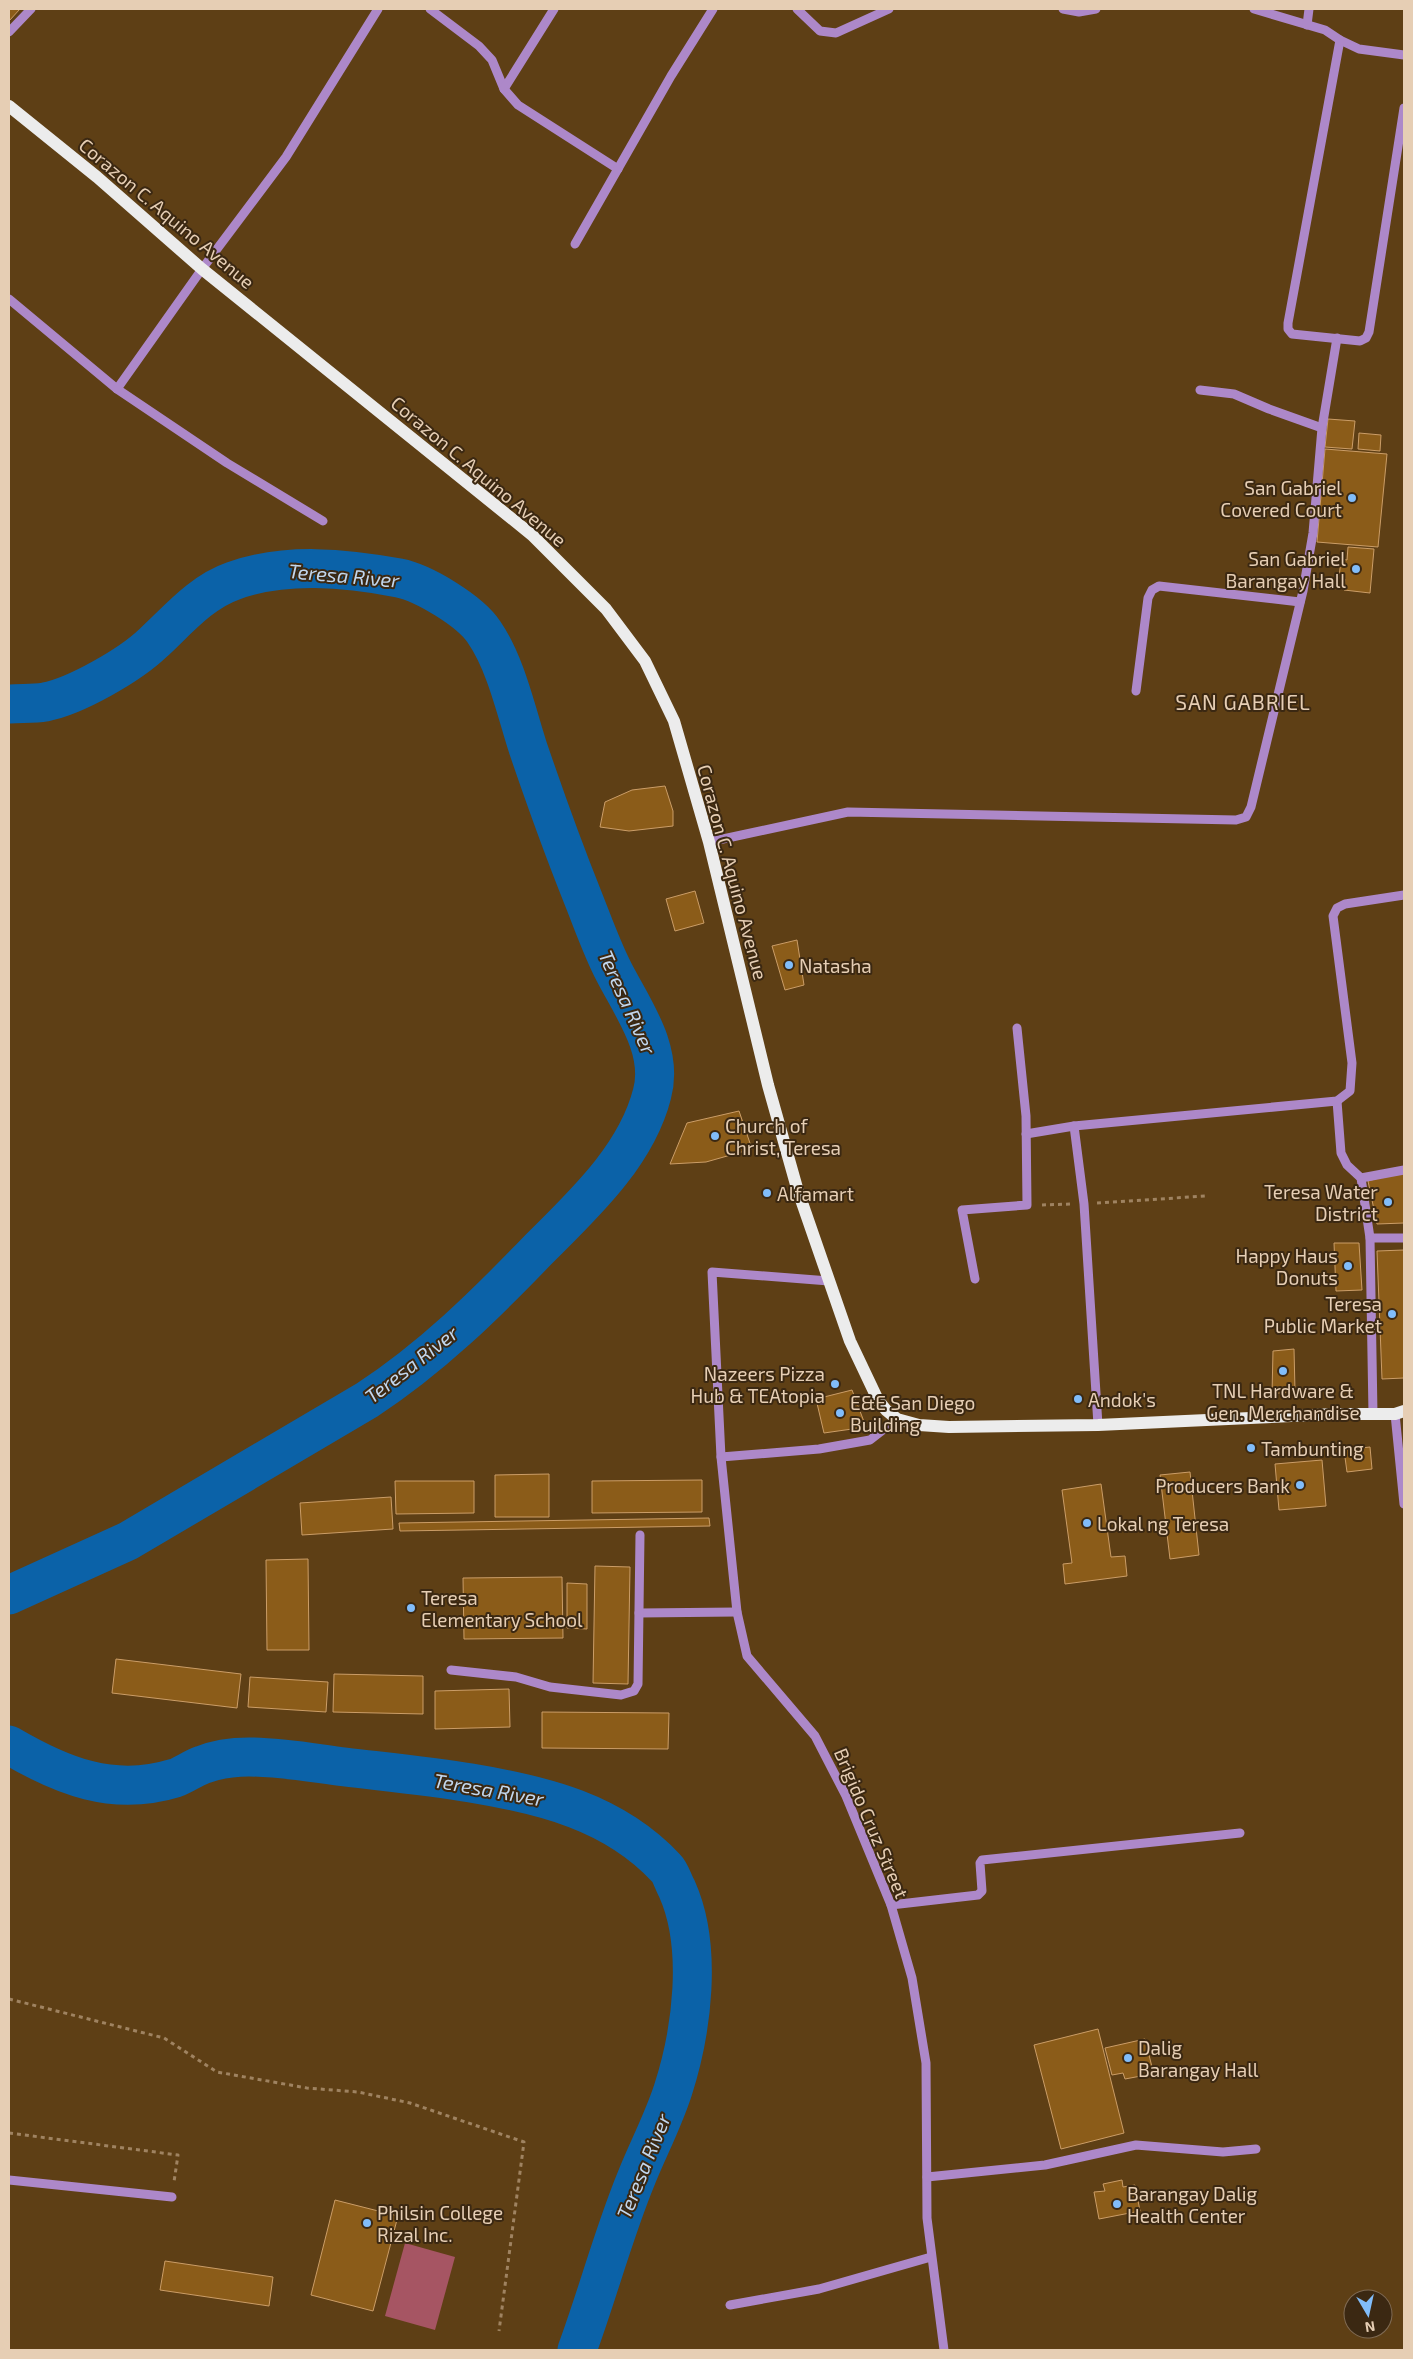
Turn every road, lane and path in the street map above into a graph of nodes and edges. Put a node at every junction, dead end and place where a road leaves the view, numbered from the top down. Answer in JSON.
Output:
{"nodes":[{"id":1,"x":31,"y":9,"type":"edge"},
{"id":2,"x":378,"y":9,"type":"edge"},
{"id":3,"x":430,"y":9,"type":"edge"},
{"id":4,"x":554,"y":9,"type":"edge"},
{"id":5,"x":713,"y":9,"type":"edge"},
{"id":6,"x":796,"y":9,"type":"edge"},
{"id":7,"x":889,"y":9,"type":"edge"},
{"id":8,"x":1063,"y":9,"type":"edge"},
{"id":9,"x":1096,"y":9,"type":"edge"},
{"id":10,"x":1254,"y":9,"type":"edge"},
{"id":11,"x":1309,"y":9,"type":"edge"},
{"id":12,"x":1306,"y":25,"type":"junction"},
{"id":13,"x":9,"y":32,"type":"edge"},
{"id":14,"x":1340,"y":40,"type":"junction"},
{"id":15,"x":1404,"y":55,"type":"edge"},
{"id":16,"x":504,"y":89,"type":"junction"},
{"id":17,"x":9,"y":106,"type":"edge"},
{"id":18,"x":1404,"y":108,"type":"edge"},
{"id":19,"x":618,"y":169,"type":"junction"},
{"id":20,"x":575,"y":244,"type":"dead end"},
{"id":21,"x":202,"y":269,"type":"junction"},
{"id":22,"x":9,"y":299,"type":"edge"},
{"id":23,"x":1337,"y":338,"type":"junction"},
{"id":24,"x":118,"y":389,"type":"junction"},
{"id":25,"x":1200,"y":390,"type":"dead end"},
{"id":26,"x":1322,"y":428,"type":"junction"},
{"id":27,"x":323,"y":521,"type":"dead end"},
{"id":28,"x":1300,"y":602,"type":"junction"},
{"id":29,"x":1136,"y":691,"type":"dead end"},
{"id":30,"x":709,"y":842,"type":"junction"},
{"id":31,"x":1404,"y":895,"type":"edge"},
{"id":32,"x":1017,"y":1028,"type":"dead end"},
{"id":33,"x":1337,"y":1101,"type":"junction"},
{"id":34,"x":1074,"y":1126,"type":"junction"},
{"id":35,"x":1026,"y":1134,"type":"junction"},
{"id":36,"x":1404,"y":1170,"type":"edge"},
{"id":37,"x":1360,"y":1178,"type":"junction"},
{"id":38,"x":1206,"y":1196,"type":"dead end"},
{"id":39,"x":1084,"y":1204,"type":"junction"},
{"id":40,"x":1027,"y":1205,"type":"junction"},
{"id":41,"x":1370,"y":1238,"type":"junction"},
{"id":42,"x":1404,"y":1238,"type":"edge"},
{"id":43,"x":975,"y":1279,"type":"dead end"},
{"id":44,"x":829,"y":1280,"type":"junction"},
{"id":45,"x":1373,"y":1414,"type":"junction"},
{"id":46,"x":1401,"y":1414,"type":"edge"},
{"id":47,"x":897,"y":1419,"type":"junction"},
{"id":48,"x":1098,"y":1425,"type":"junction"},
{"id":49,"x":720,"y":1457,"type":"junction"},
{"id":50,"x":1404,"y":1504,"type":"edge"},
{"id":51,"x":640,"y":1535,"type":"dead end"},
{"id":52,"x":737,"y":1612,"type":"junction"},
{"id":53,"x":639,"y":1613,"type":"junction"},
{"id":54,"x":451,"y":1670,"type":"dead end"},
{"id":55,"x":1240,"y":1833,"type":"dead end"},
{"id":56,"x":891,"y":1905,"type":"junction"},
{"id":57,"x":9,"y":1999,"type":"edge"},
{"id":58,"x":9,"y":2133,"type":"edge"},
{"id":59,"x":1256,"y":2149,"type":"dead end"},
{"id":60,"x":928,"y":2177,"type":"junction"},
{"id":61,"x":9,"y":2180,"type":"edge"},
{"id":62,"x":172,"y":2198,"type":"joint"},
{"id":63,"x":931,"y":2257,"type":"junction"},
{"id":64,"x":730,"y":2305,"type":"dead end"},
{"id":65,"x":499,"y":2330,"type":"dead end"},
{"id":66,"x":944,"y":2350,"type":"edge"}],
"edges":[{"from":1,"to":13,"type":"street"},
{"from":2,"to":21,"type":"street"},
{"from":3,"to":16,"type":"street"},
{"from":4,"to":16,"type":"street"},
{"from":5,"to":19,"type":"street"},
{"from":6,"to":7,"type":"street"},
{"from":8,"to":9,"type":"street"},
{"from":10,"to":12,"type":"street"},
{"from":11,"to":12,"type":"street"},
{"from":12,"to":14,"type":"street"},
{"from":14,"to":15,"type":"street"},
{"from":14,"to":23,"type":"street"},
{"from":16,"to":19,"type":"street"},
{"from":17,"to":21,"type":"main road","name":"Corazon C. Aquino Avenue"},
{"from":18,"to":23,"type":"street"},
{"from":19,"to":20,"type":"street"},
{"from":21,"to":24,"type":"street"},
{"from":21,"to":30,"type":"main road","name":"Corazon C. Aquino Avenue"},
{"from":22,"to":24,"type":"street"},
{"from":23,"to":26,"type":"street"},
{"from":24,"to":27,"type":"street"},
{"from":25,"to":26,"type":"street"},
{"from":26,"to":28,"type":"street"},
{"from":28,"to":29,"type":"street"},
{"from":28,"to":30,"type":"street"},
{"from":30,"to":44,"type":"main road","name":"Corazon C. Aquino Avenue"},
{"from":31,"to":33,"type":"street"},
{"from":32,"to":35,"type":"street"},
{"from":33,"to":34,"type":"street"},
{"from":33,"to":37,"type":"street"},
{"from":34,"to":35,"type":"street"},
{"from":34,"to":39,"type":"street"},
{"from":35,"to":40,"type":"street"},
{"from":36,"to":37,"type":"street"},
{"from":37,"to":41,"type":"street"},
{"from":38,"to":39,"type":"path"},
{"from":39,"to":40,"type":"path"},
{"from":39,"to":48,"type":"street"},
{"from":40,"to":43,"type":"street"},
{"from":41,"to":42,"type":"street"},
{"from":41,"to":45,"type":"street"},
{"from":44,"to":47,"type":"main road","name":"Corazon C. Aquino Avenue"},
{"from":44,"to":49,"type":"street","name":"Brigido Cruz Street"},
{"from":45,"to":46,"type":"main road"},
{"from":45,"to":48,"type":"main road"},
{"from":46,"to":50,"type":"street"},
{"from":47,"to":48,"type":"main road"},
{"from":47,"to":49,"type":"street"},
{"from":49,"to":52,"type":"street","name":"Brigido Cruz Street"},
{"from":51,"to":53,"type":"street"},
{"from":52,"to":53,"type":"street"},
{"from":52,"to":56,"type":"street","name":"Brigido Cruz Street"},
{"from":53,"to":54,"type":"street"},
{"from":55,"to":56,"type":"street"},
{"from":56,"to":60,"type":"street","name":"Brigido Cruz Street"},
{"from":57,"to":65,"type":"path"},
{"from":58,"to":62,"type":"path"},
{"from":59,"to":60,"type":"street"},
{"from":60,"to":63,"type":"street","name":"Brigido Cruz Street"},
{"from":61,"to":62,"type":"street"},
{"from":63,"to":64,"type":"street"},
{"from":63,"to":66,"type":"street","name":"Brigido Cruz Street"}]}
